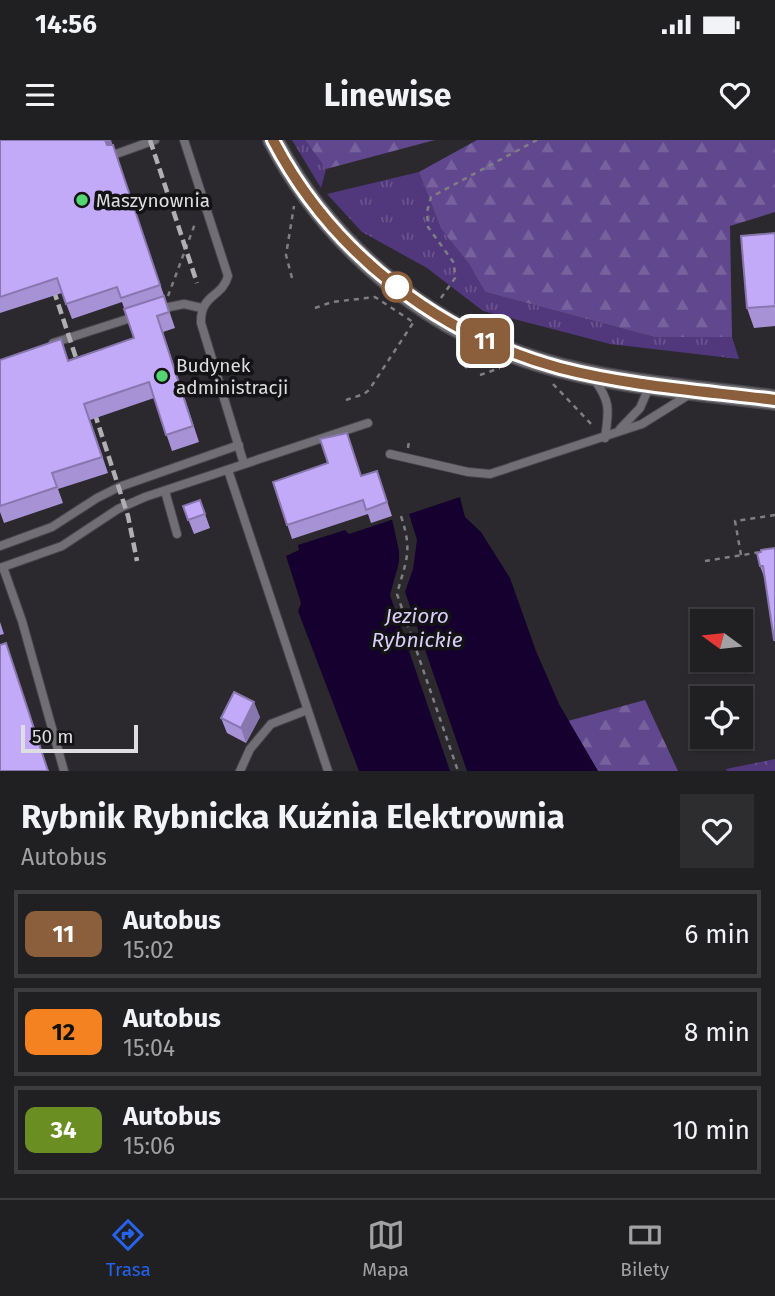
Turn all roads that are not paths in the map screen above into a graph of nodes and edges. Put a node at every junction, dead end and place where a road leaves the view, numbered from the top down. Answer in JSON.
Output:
{"nodes":[{"id":1,"x":155,"y":140,"type":"edge"},
{"id":2,"x":184,"y":140,"type":"edge"},
{"id":3,"x":273,"y":140,"type":"edge"},
{"id":4,"x":116,"y":154,"type":"edge"},
{"id":5,"x":202,"y":308,"type":"junction"},
{"id":6,"x":47,"y":345,"type":"edge"},
{"id":7,"x":590,"y":374,"type":"junction"},
{"id":8,"x":650,"y":383,"type":"junction"},
{"id":9,"x":695,"y":390,"type":"junction"},
{"id":10,"x":775,"y":400,"type":"edge"},
{"id":11,"x":368,"y":423,"type":"dead end"},
{"id":12,"x":608,"y":436,"type":"junction"},
{"id":13,"x":239,"y":445,"type":"junction"},
{"id":14,"x":390,"y":454,"type":"dead end"},
{"id":15,"x":202,"y":458,"type":"junction"},
{"id":16,"x":244,"y":464,"type":"junction"},
{"id":17,"x":225,"y":471,"type":"junction"},
{"id":18,"x":165,"y":491,"type":"junction"},
{"id":19,"x":177,"y":534,"type":"dead end"},
{"id":20,"x":0,"y":546,"type":"edge"},
{"id":21,"x":2,"y":568,"type":"edge"},
{"id":22,"x":307,"y":710,"type":"junction"},
{"id":23,"x":64,"y":771,"type":"edge"},
{"id":24,"x":240,"y":771,"type":"edge"},
{"id":25,"x":327,"y":771,"type":"edge"}],
"edges":[{"from":1,"to":4,"type":"lane"},
{"from":2,"to":5,"type":"lane"},
{"from":3,"to":7,"type":"street"},
{"from":5,"to":6,"type":"lane"},
{"from":5,"to":13,"type":"lane"},
{"from":7,"to":8,"type":"street"},
{"from":7,"to":12,"type":"lane"},
{"from":8,"to":9,"type":"street"},
{"from":8,"to":12,"type":"lane"},
{"from":9,"to":10,"type":"street"},
{"from":9,"to":12,"type":"lane"},
{"from":11,"to":16,"type":"lane"},
{"from":12,"to":14,"type":"lane"},
{"from":13,"to":15,"type":"lane"},
{"from":13,"to":16,"type":"lane"},
{"from":15,"to":17,"type":"lane"},
{"from":15,"to":20,"type":"lane"},
{"from":16,"to":17,"type":"lane"},
{"from":17,"to":18,"type":"lane"},
{"from":17,"to":22,"type":"lane"},
{"from":18,"to":19,"type":"lane"},
{"from":18,"to":21,"type":"lane"},
{"from":21,"to":23,"type":"lane"},
{"from":22,"to":24,"type":"lane"},
{"from":22,"to":25,"type":"lane"}]}
